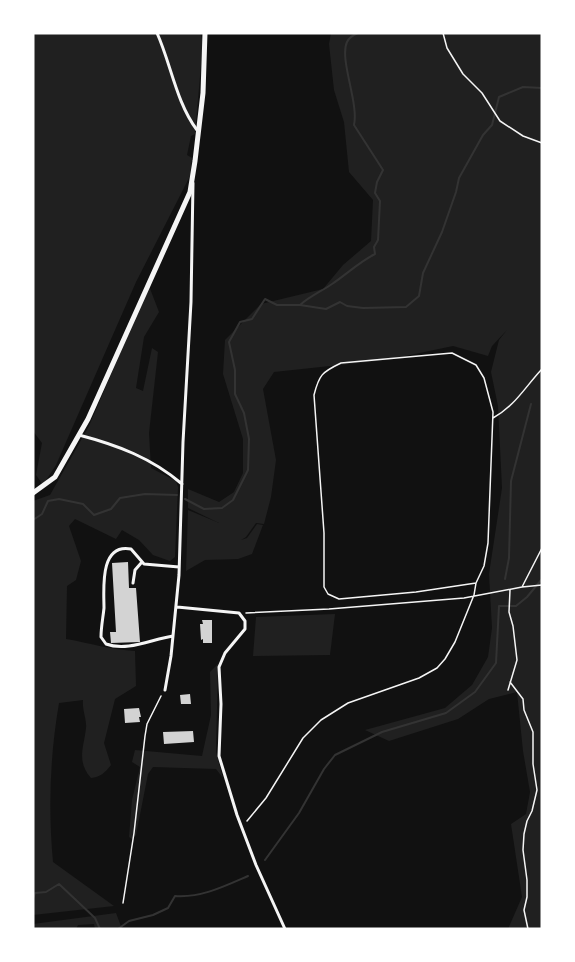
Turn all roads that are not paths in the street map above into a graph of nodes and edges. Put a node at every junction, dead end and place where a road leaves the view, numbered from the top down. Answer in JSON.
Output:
{"nodes":[{"id":1,"x":157,"y":33,"type":"edge"},
{"id":2,"x":205,"y":33,"type":"edge"},
{"id":3,"x":198,"y":132,"type":"junction"},
{"id":4,"x":193,"y":180,"type":"junction"},
{"id":5,"x":79,"y":435,"type":"junction"},
{"id":6,"x":182,"y":484,"type":"junction"},
{"id":7,"x":33,"y":494,"type":"edge"},
{"id":8,"x":142,"y":562,"type":"junction"},
{"id":9,"x":179,"y":567,"type":"junction"},
{"id":10,"x":133,"y":583,"type":"dead end"},
{"id":11,"x":177,"y":607,"type":"junction"},
{"id":12,"x":174,"y":636,"type":"junction"},
{"id":13,"x":165,"y":690,"type":"road end"},
{"id":14,"x":285,"y":929,"type":"edge"}],
"edges":[{"from":1,"to":3,"type":"lane"},
{"from":2,"to":3,"type":"street"},
{"from":3,"to":4,"type":"street"},
{"from":4,"to":5,"type":"street"},
{"from":4,"to":6,"type":"lane"},
{"from":5,"to":6,"type":"lane"},
{"from":5,"to":7,"type":"street"},
{"from":6,"to":9,"type":"lane"},
{"from":8,"to":9,"type":"lane"},
{"from":8,"to":10,"type":"lane"},
{"from":8,"to":12,"type":"lane"},
{"from":9,"to":11,"type":"lane"},
{"from":11,"to":12,"type":"lane"},
{"from":11,"to":14,"type":"lane"},
{"from":12,"to":13,"type":"lane"}]}
